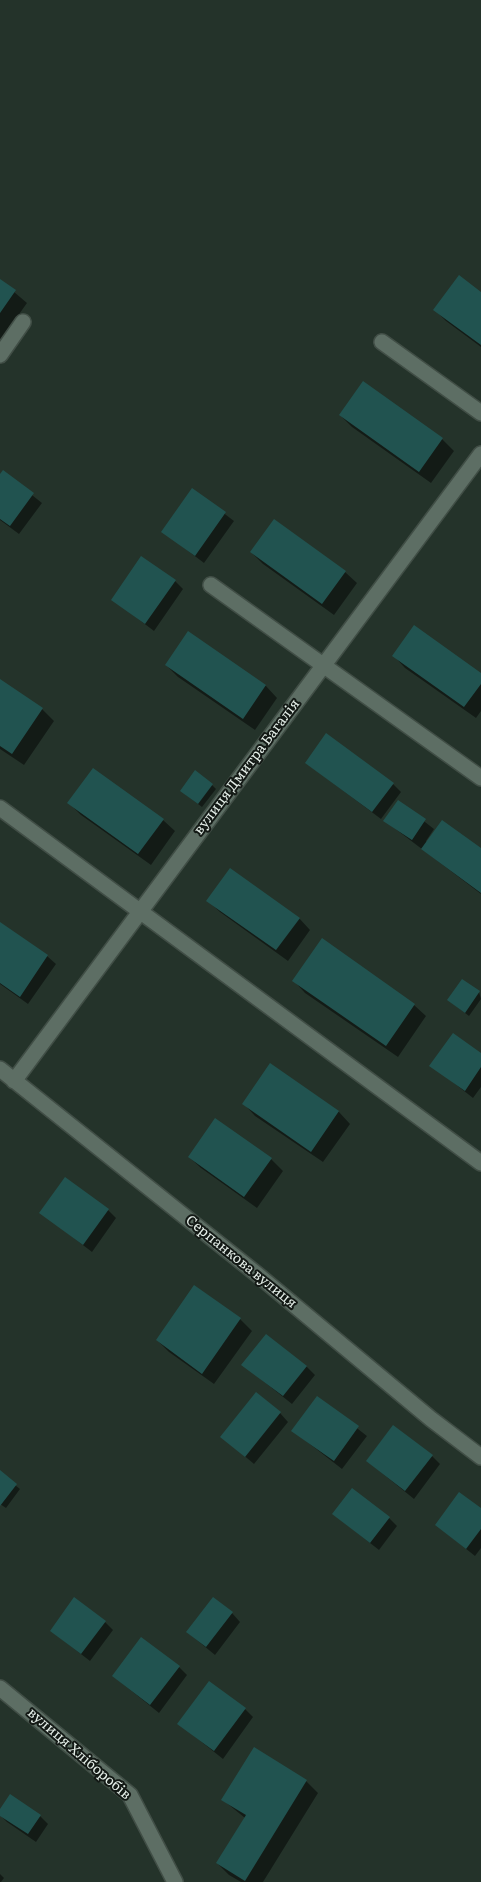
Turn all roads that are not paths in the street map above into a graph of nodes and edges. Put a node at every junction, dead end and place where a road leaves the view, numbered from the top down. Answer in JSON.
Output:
{"nodes":[{"id":1,"x":23,"y":322,"type":"dead end"},
{"id":2,"x":382,"y":342,"type":"dead end"},
{"id":3,"x":0,"y":355,"type":"edge"},
{"id":4,"x":481,"y":414,"type":"edge"},
{"id":5,"x":481,"y":454,"type":"edge"},
{"id":6,"x":211,"y":585,"type":"dead end"},
{"id":7,"x":324,"y":664,"type":"junction"},
{"id":8,"x":481,"y":778,"type":"edge"},
{"id":9,"x":0,"y":808,"type":"edge"},
{"id":10,"x":140,"y":911,"type":"junction"},
{"id":11,"x":0,"y":1069,"type":"edge"},
{"id":12,"x":14,"y":1080,"type":"junction"},
{"id":13,"x":481,"y":1163,"type":"edge"},
{"id":14,"x":481,"y":1457,"type":"edge"},
{"id":15,"x":0,"y":1688,"type":"edge"},
{"id":16,"x":175,"y":1882,"type":"edge"}],
"edges":[{"from":1,"to":3,"type":"street"},
{"from":2,"to":4,"type":"street"},
{"from":5,"to":7,"type":"street","name":"вулиця Дмитра Багалія"},
{"from":6,"to":7,"type":"street"},
{"from":7,"to":8,"type":"street"},
{"from":7,"to":10,"type":"street","name":"вулиця Дмитра Багалія"},
{"from":9,"to":10,"type":"street"},
{"from":10,"to":12,"type":"street","name":"вулиця Дмитра Багалія"},
{"from":10,"to":13,"type":"street"},
{"from":11,"to":12,"type":"street","name":"Серпанкова вулиця"},
{"from":12,"to":14,"type":"street","name":"Серпанкова вулиця"},
{"from":15,"to":16,"type":"street","name":"вулиця Хліборобів"}]}
